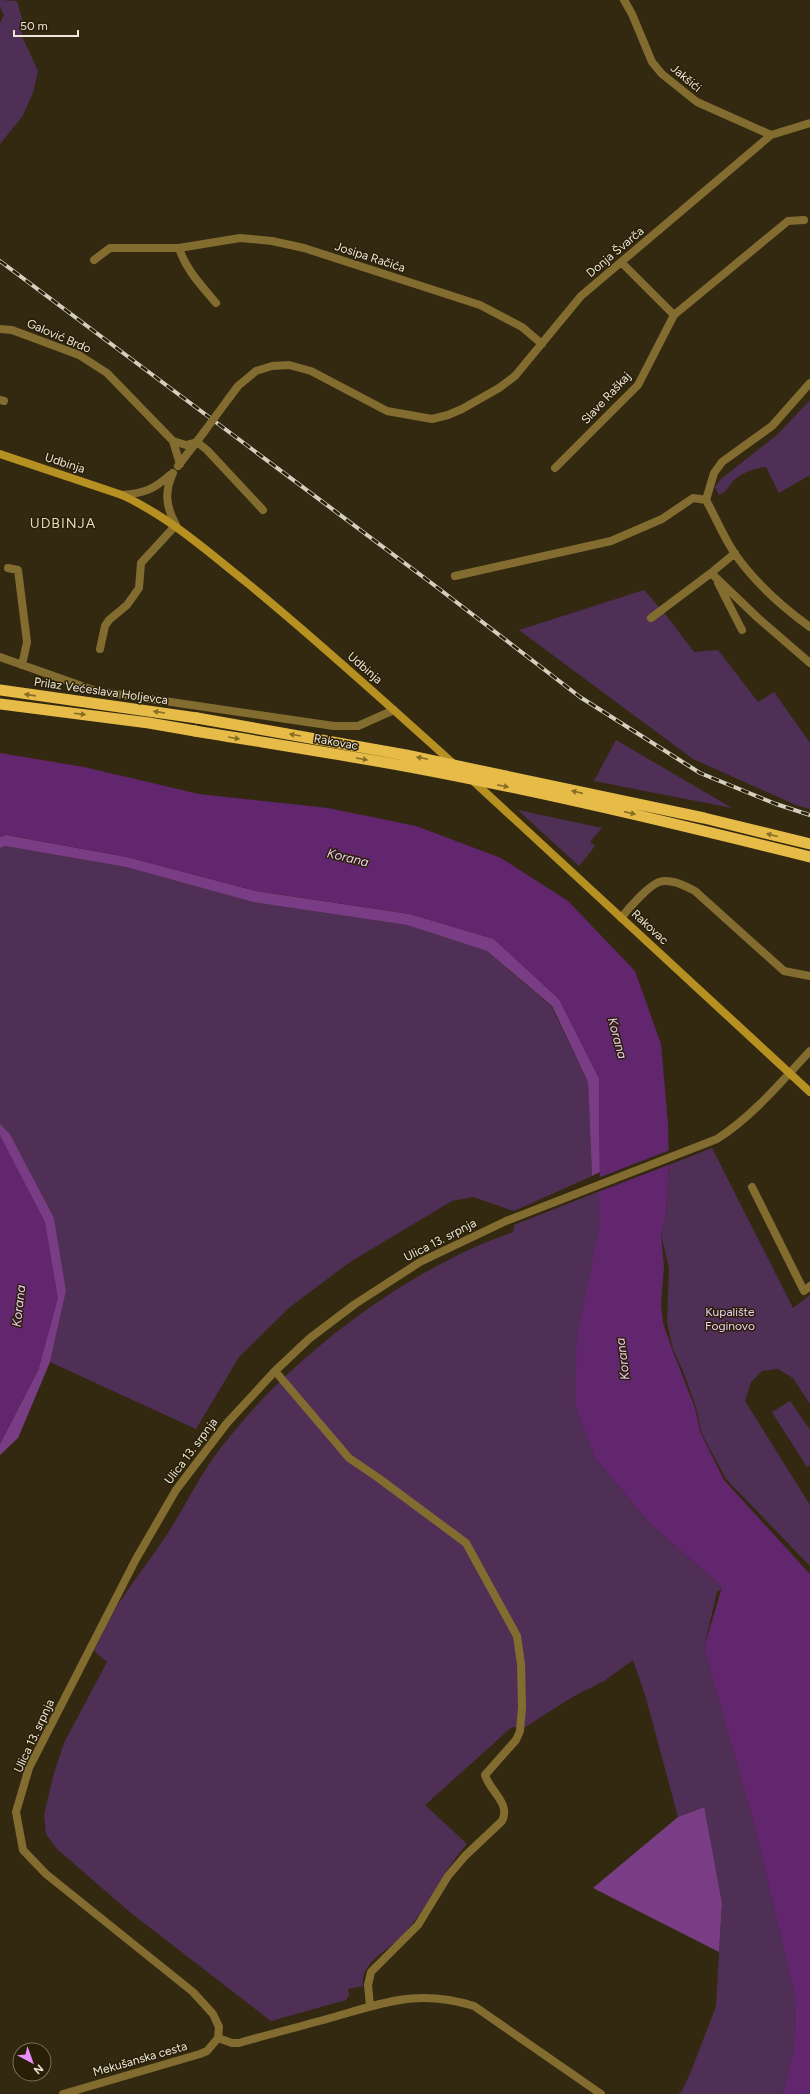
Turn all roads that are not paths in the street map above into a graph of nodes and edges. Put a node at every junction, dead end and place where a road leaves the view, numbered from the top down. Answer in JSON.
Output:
{"nodes":[{"id":1,"x":624,"y":0,"type":"edge"},
{"id":2,"x":810,"y":123,"type":"edge"},
{"id":3,"x":771,"y":135,"type":"junction"},
{"id":4,"x":804,"y":220,"type":"dead end"},
{"id":5,"x":179,"y":248,"type":"junction"},
{"id":6,"x":94,"y":260,"type":"dead end"},
{"id":7,"x":622,"y":263,"type":"junction"},
{"id":8,"x":216,"y":303,"type":"dead end"},
{"id":9,"x":674,"y":316,"type":"junction"},
{"id":10,"x":0,"y":329,"type":"edge"},
{"id":11,"x":542,"y":344,"type":"junction"},
{"id":12,"x":810,"y":383,"type":"edge"},
{"id":13,"x":448,"y":416,"type":"joint"},
{"id":14,"x":173,"y":441,"type":"junction"},
{"id":15,"x":197,"y":442,"type":"junction"},
{"id":16,"x":0,"y":454,"type":"edge"},
{"id":17,"x":180,"y":464,"type":"junction"},
{"id":18,"x":555,"y":468,"type":"dead end"},
{"id":19,"x":173,"y":473,"type":"junction"},
{"id":20,"x":122,"y":495,"type":"junction"},
{"id":21,"x":706,"y":500,"type":"junction"},
{"id":22,"x":263,"y":510,"type":"dead end"},
{"id":23,"x":176,"y":525,"type":"junction"},
{"id":24,"x":735,"y":553,"type":"junction"},
{"id":25,"x":8,"y":568,"type":"dead end"},
{"id":26,"x":455,"y":576,"type":"dead end"},
{"id":27,"x":714,"y":576,"type":"junction"},
{"id":28,"x":651,"y":618,"type":"dead end"},
{"id":29,"x":810,"y":627,"type":"edge"},
{"id":30,"x":742,"y":630,"type":"dead end"},
{"id":31,"x":100,"y":649,"type":"dead end"},
{"id":32,"x":0,"y":657,"type":"edge"},
{"id":33,"x":810,"y":663,"type":"edge"},
{"id":34,"x":22,"y":665,"type":"junction"},
{"id":35,"x":0,"y":690,"type":"edge"},
{"id":36,"x":0,"y":704,"type":"edge"},
{"id":37,"x":394,"y":710,"type":"junction"},
{"id":38,"x":197,"y":718,"type":"joint"},
{"id":39,"x":810,"y":844,"type":"edge"},
{"id":40,"x":810,"y":857,"type":"edge"},
{"id":41,"x":621,"y":918,"type":"junction"},
{"id":42,"x":810,"y":976,"type":"edge"},
{"id":43,"x":810,"y":1051,"type":"edge"},
{"id":44,"x":789,"y":1073,"type":"junction"},
{"id":45,"x":810,"y":1092,"type":"edge"},
{"id":46,"x":752,"y":1187,"type":"dead end"},
{"id":47,"x":810,"y":1286,"type":"edge"},
{"id":48,"x":275,"y":1371,"type":"junction"},
{"id":49,"x":370,"y":2006,"type":"junction"},
{"id":50,"x":218,"y":2038,"type":"junction"},
{"id":51,"x":62,"y":2094,"type":"edge"},
{"id":52,"x":600,"y":2094,"type":"edge"}],
"edges":[{"from":1,"to":3,"type":"street","name":"Jakšići"},
{"from":2,"to":3,"type":"street","name":"Donja Švarča"},
{"from":3,"to":7,"type":"street","name":"Donja Švarča"},
{"from":4,"to":9,"type":"street","name":"Slave Raškaj"},
{"from":5,"to":6,"type":"street","name":"Josipa Račića"},
{"from":5,"to":8,"type":"street"},
{"from":5,"to":11,"type":"street","name":"Josipa Račića"},
{"from":7,"to":9,"type":"street"},
{"from":7,"to":11,"type":"street","name":"Donja Švarča"},
{"from":9,"to":18,"type":"street","name":"Slave Raškaj"},
{"from":10,"to":14,"type":"street","name":"Galović Brdo"},
{"from":11,"to":13,"type":"street","name":"Donja Švarča"},
{"from":12,"to":21,"type":"street"},
{"from":13,"to":15,"type":"street","name":"Udbinja","bridge":true},
{"from":14,"to":15,"type":"street"},
{"from":14,"to":17,"type":"street","name":"Galović Brdo"},
{"from":15,"to":17,"type":"street","name":"Udbinja"},
{"from":15,"to":22,"type":"street"},
{"from":16,"to":20,"type":"main road","name":"Udbinja"},
{"from":17,"to":19,"type":"street","name":"Udbinja"},
{"from":19,"to":20,"type":"street","name":"Udbinja"},
{"from":19,"to":23,"type":"street","name":"Udbinja"},
{"from":20,"to":23,"type":"main road","name":"Udbinja"},
{"from":21,"to":24,"type":"street"},
{"from":21,"to":26,"type":"street"},
{"from":23,"to":31,"type":"street"},
{"from":23,"to":37,"type":"main road","name":"Udbinja"},
{"from":24,"to":27,"type":"street"},
{"from":24,"to":29,"type":"street"},
{"from":25,"to":34,"type":"street"},
{"from":27,"to":28,"type":"street"},
{"from":27,"to":30,"type":"street"},
{"from":27,"to":33,"type":"street"},
{"from":32,"to":34,"type":"street"},
{"from":34,"to":37,"type":"street"},
{"from":38,"to":35,"type":"highway","name":"Prilaz Većeslava Holjevca","one_way":true},
{"from":36,"to":40,"type":"highway","name":"Rakovac","one_way":true,"bridge":true},
{"from":37,"to":41,"type":"main road","name":"Rakovac"},
{"from":39,"to":38,"type":"highway","name":"Rakovac","one_way":true,"bridge":true},
{"from":41,"to":42,"type":"street"},
{"from":41,"to":44,"type":"main road","name":"Rakovac"},
{"from":43,"to":44,"type":"street","name":"Ulica 13. srpnja"},
{"from":44,"to":45,"type":"main road","name":"Rakovac"},
{"from":44,"to":48,"type":"street","name":"Ulica 13. srpnja"},
{"from":46,"to":47,"type":"street"},
{"from":48,"to":49,"type":"street"},
{"from":48,"to":50,"type":"street","name":"Ulica 13. srpnja"},
{"from":49,"to":50,"type":"street"},
{"from":49,"to":52,"type":"street"},
{"from":50,"to":51,"type":"street","name":"Mekušanska cesta"}]}
